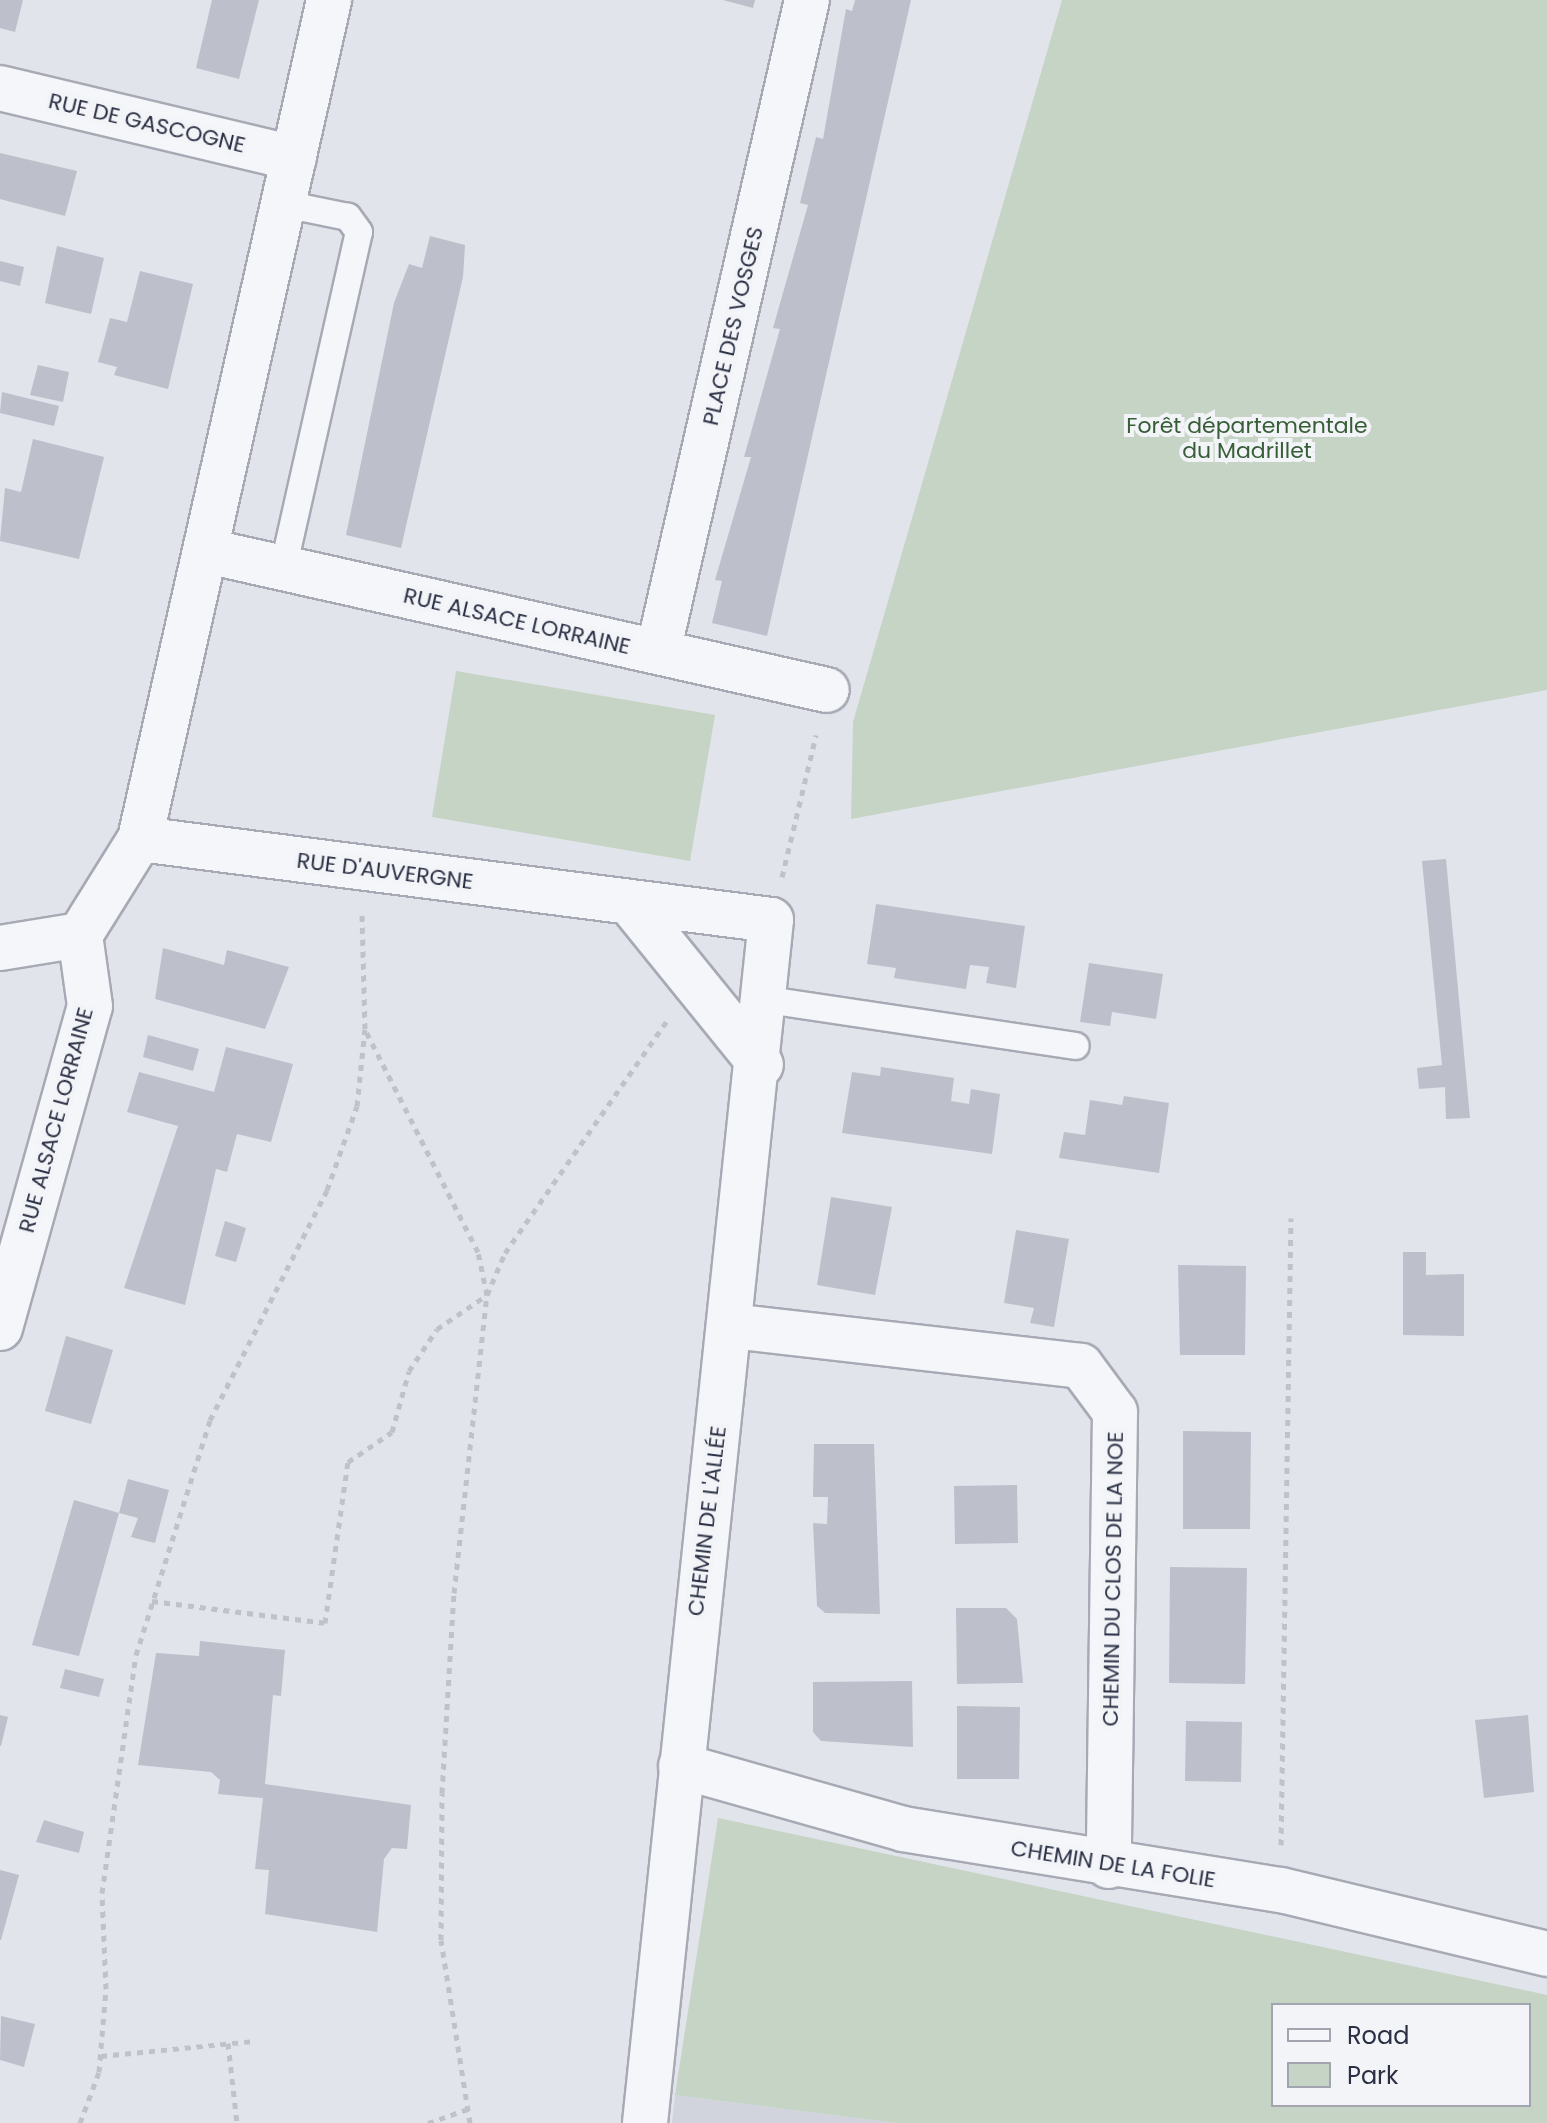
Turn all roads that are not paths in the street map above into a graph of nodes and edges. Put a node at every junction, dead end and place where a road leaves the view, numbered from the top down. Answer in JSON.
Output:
{"nodes":[{"id":1,"x":329,"y":0,"type":"edge"},
{"id":2,"x":807,"y":0,"type":"edge"},
{"id":3,"x":0,"y":88,"type":"edge"},
{"id":4,"x":294,"y":158,"type":"junction"},
{"id":5,"x":284,"y":204,"type":"junction"},
{"id":6,"x":207,"y":551,"type":"junction"},
{"id":7,"x":283,"y":569,"type":"junction"},
{"id":8,"x":658,"y":652,"type":"junction"},
{"id":9,"x":827,"y":690,"type":"road end"},
{"id":10,"x":140,"y":839,"type":"junction"},
{"id":11,"x":630,"y":903,"type":"junction"},
{"id":12,"x":771,"y":920,"type":"joint"},
{"id":13,"x":80,"y":935,"type":"junction"},
{"id":14,"x":0,"y":948,"type":"edge"},
{"id":15,"x":768,"y":1000,"type":"junction"},
{"id":16,"x":1076,"y":1046,"type":"dead end"},
{"id":17,"x":761,"y":1065,"type":"junction"},
{"id":18,"x":731,"y":1326,"type":"junction"},
{"id":19,"x":0,"y":1328,"type":"edge"},
{"id":20,"x":681,"y":1766,"type":"junction"},
{"id":21,"x":1109,"y":1866,"type":"junction"},
{"id":22,"x":1547,"y":1954,"type":"edge"},
{"id":23,"x":645,"y":2123,"type":"edge"}],
"edges":[{"from":1,"to":4,"type":"street"},
{"from":2,"to":8,"type":"street","name":"PLACE DES VOSGES"},
{"from":3,"to":4,"type":"street","name":"RUE DE GASCOGNE"},
{"from":4,"to":5,"type":"street"},
{"from":5,"to":6,"type":"street"},
{"from":5,"to":7,"type":"lane"},
{"from":6,"to":7,"type":"street","name":"RUE ALSACE LORRAINE"},
{"from":6,"to":10,"type":"street"},
{"from":7,"to":8,"type":"street","name":"RUE ALSACE LORRAINE"},
{"from":8,"to":9,"type":"street","name":"RUE ALSACE LORRAINE"},
{"from":10,"to":11,"type":"street","name":"RUE D'AUVERGNE"},
{"from":10,"to":13,"type":"street"},
{"from":11,"to":12,"type":"street","name":"RUE D'AUVERGNE"},
{"from":11,"to":17,"type":"street"},
{"from":12,"to":15,"type":"street","name":"CHEMIN DE L'ALLÉE"},
{"from":13,"to":14,"type":"street"},
{"from":13,"to":19,"type":"street","name":"RUE ALSACE LORRAINE"},
{"from":15,"to":16,"type":"lane"},
{"from":15,"to":17,"type":"street","name":"CHEMIN DE L'ALLÉE"},
{"from":17,"to":18,"type":"street","name":"CHEMIN DE L'ALLÉE"},
{"from":18,"to":20,"type":"street","name":"CHEMIN DE L'ALLÉE"},
{"from":18,"to":21,"type":"street","name":"CHEMIN DU CLOS DE LA NOE"},
{"from":20,"to":21,"type":"street","name":"CHEMIN DE LA FOLIE"},
{"from":20,"to":23,"type":"street","name":"CHEMIN DE L'ALLÉE"},
{"from":21,"to":22,"type":"street","name":"CHEMIN DE LA FOLIE"}]}
